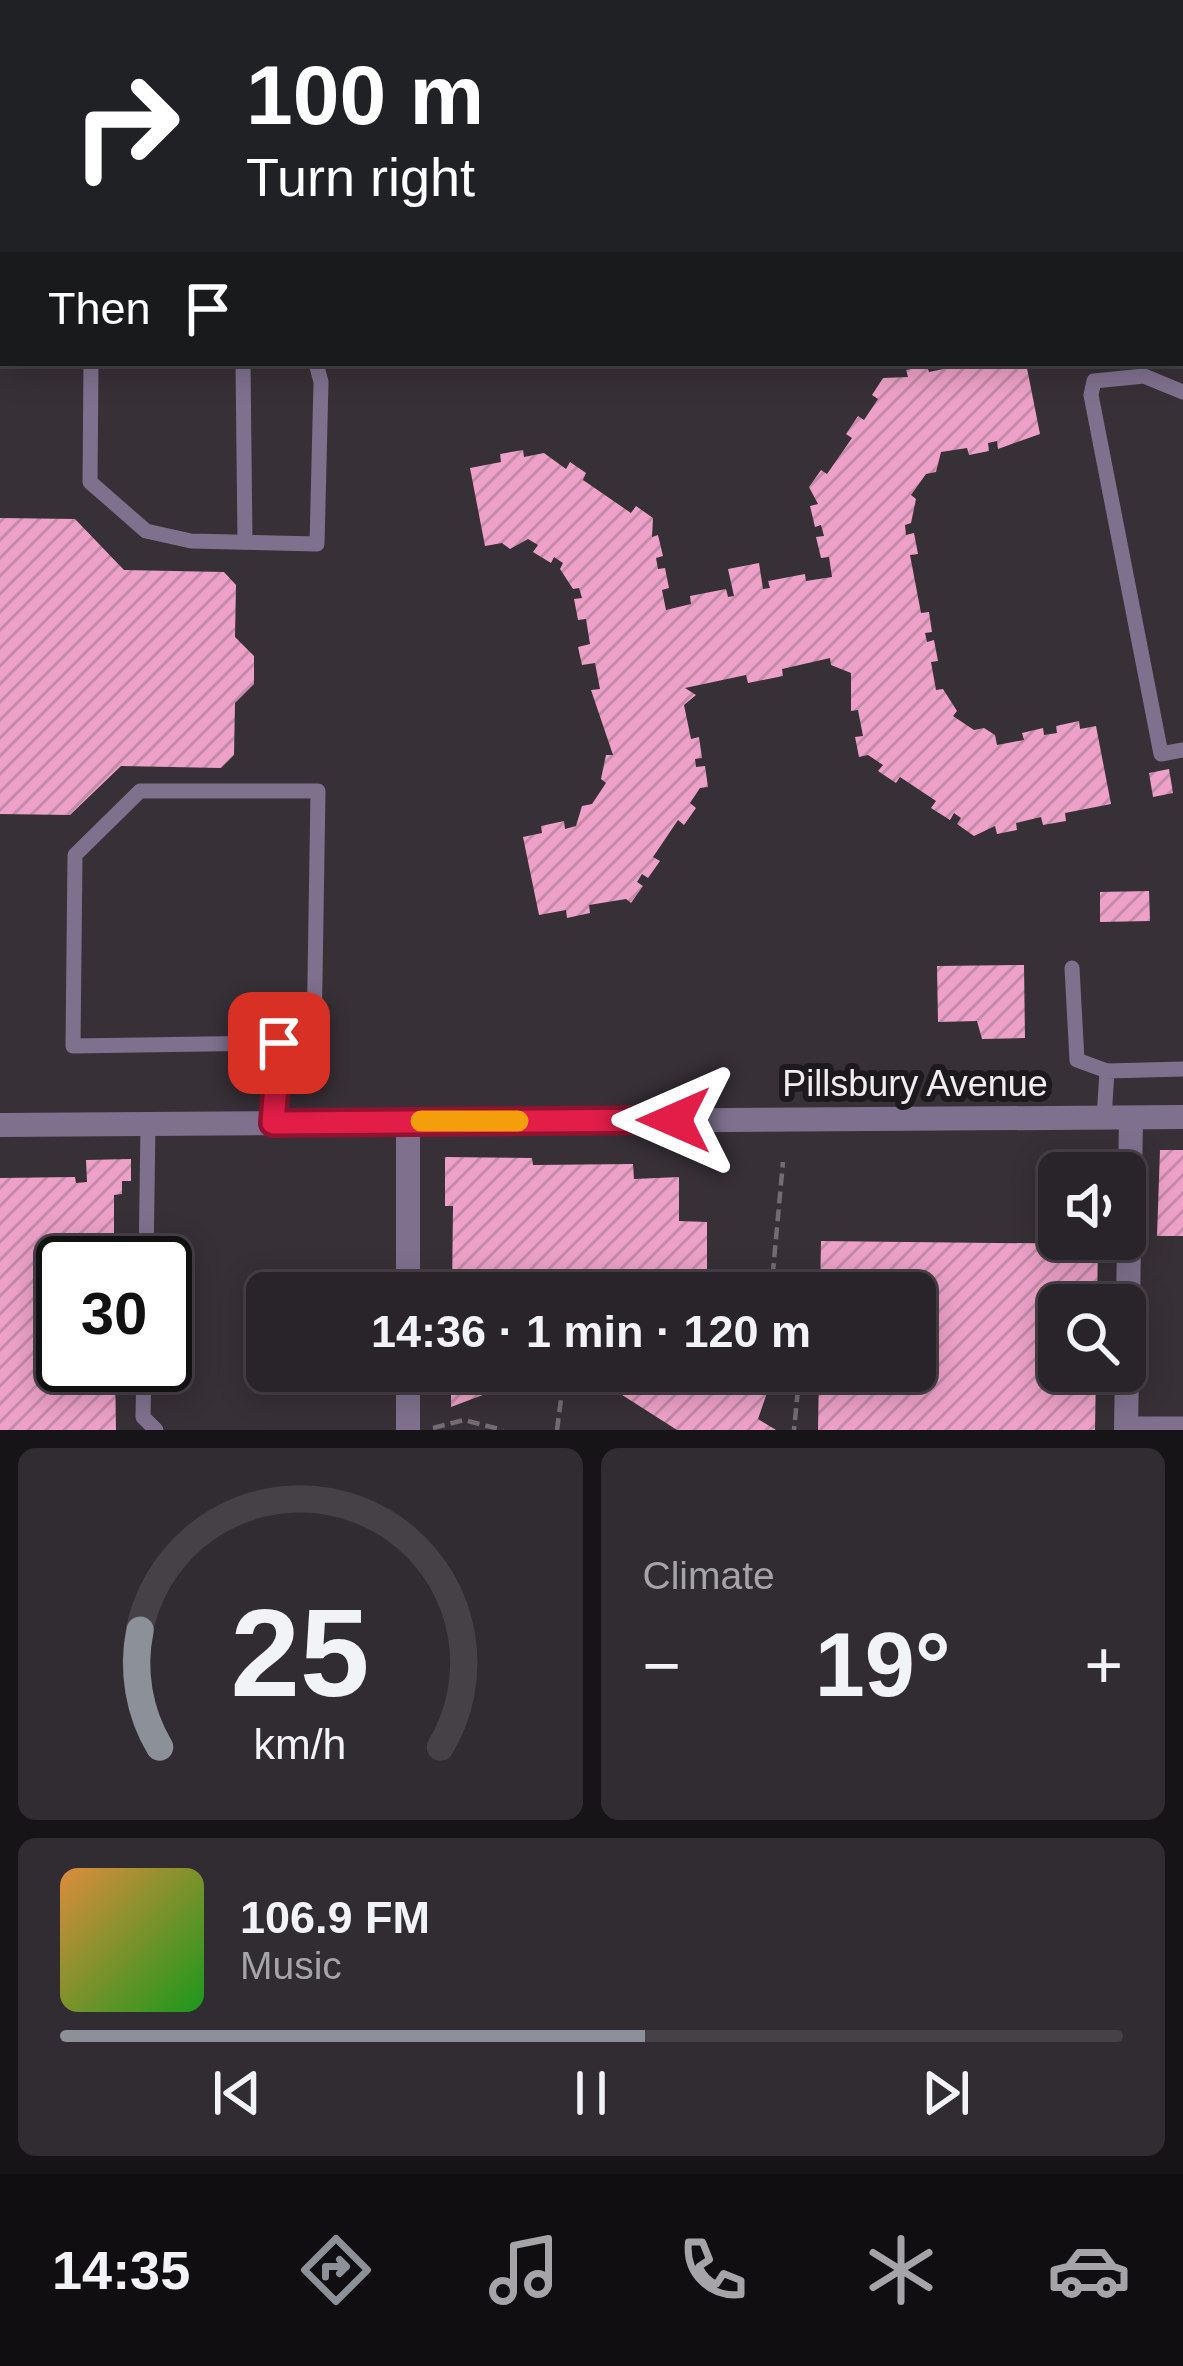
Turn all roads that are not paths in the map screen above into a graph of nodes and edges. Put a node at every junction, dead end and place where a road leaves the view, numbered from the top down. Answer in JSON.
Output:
{"nodes":[{"id":1,"x":92,"y":366,"type":"edge"},
{"id":2,"x":243,"y":366,"type":"edge"},
{"id":3,"x":317,"y":366,"type":"edge"},
{"id":4,"x":1183,"y":392,"type":"edge"},
{"id":5,"x":245,"y":542,"type":"junction"},
{"id":6,"x":1183,"y":750,"type":"edge"},
{"id":7,"x":1072,"y":968,"type":"dead end"},
{"id":8,"x":279,"y":1043,"type":"junction"},
{"id":9,"x":1183,"y":1069,"type":"edge"},
{"id":10,"x":1107,"y":1071,"type":"junction"},
{"id":11,"x":1104,"y":1118,"type":"junction"},
{"id":12,"x":1131,"y":1118,"type":"junction"},
{"id":13,"x":1183,"y":1118,"type":"edge"},
{"id":14,"x":408,"y":1121,"type":"junction"},
{"id":15,"x":273,"y":1123,"type":"junction"},
{"id":16,"x":148,"y":1124,"type":"junction"},
{"id":17,"x":0,"y":1125,"type":"edge"},
{"id":18,"x":146,"y":1236,"type":"edge"},
{"id":19,"x":408,"y":1272,"type":"edge"},
{"id":20,"x":143,"y":1392,"type":"edge"},
{"id":21,"x":408,"y":1392,"type":"edge"},
{"id":22,"x":1183,"y":1424,"type":"edge"},
{"id":23,"x":1126,"y":1427,"type":"edge"},
{"id":24,"x":156,"y":1430,"type":"edge"},
{"id":25,"x":407,"y":1430,"type":"edge"}],
"edges":[{"from":1,"to":5,"type":"lane"},
{"from":2,"to":5,"type":"lane"},
{"from":3,"to":5,"type":"lane"},
{"from":4,"to":6,"type":"lane"},
{"from":7,"to":10,"type":"lane"},
{"from":8,"to":8,"type":"lane"},
{"from":8,"to":15,"type":"lane"},
{"from":9,"to":10,"type":"lane"},
{"from":10,"to":11,"type":"lane"},
{"from":11,"to":12,"type":"street","name":"Pillsbury Avenue"},
{"from":11,"to":14,"type":"street","name":"Pillsbury Avenue"},
{"from":12,"to":13,"type":"street","name":"Pillsbury Avenue"},
{"from":12,"to":23,"type":"street"},
{"from":14,"to":15,"type":"street","name":"Pillsbury Avenue"},
{"from":14,"to":19,"type":"street"},
{"from":15,"to":16,"type":"street","name":"Pillsbury Avenue"},
{"from":16,"to":17,"type":"street","name":"Pillsbury Avenue"},
{"from":16,"to":18,"type":"lane"},
{"from":20,"to":24,"type":"lane"},
{"from":21,"to":25,"type":"street"},
{"from":22,"to":23,"type":"lane"}]}
